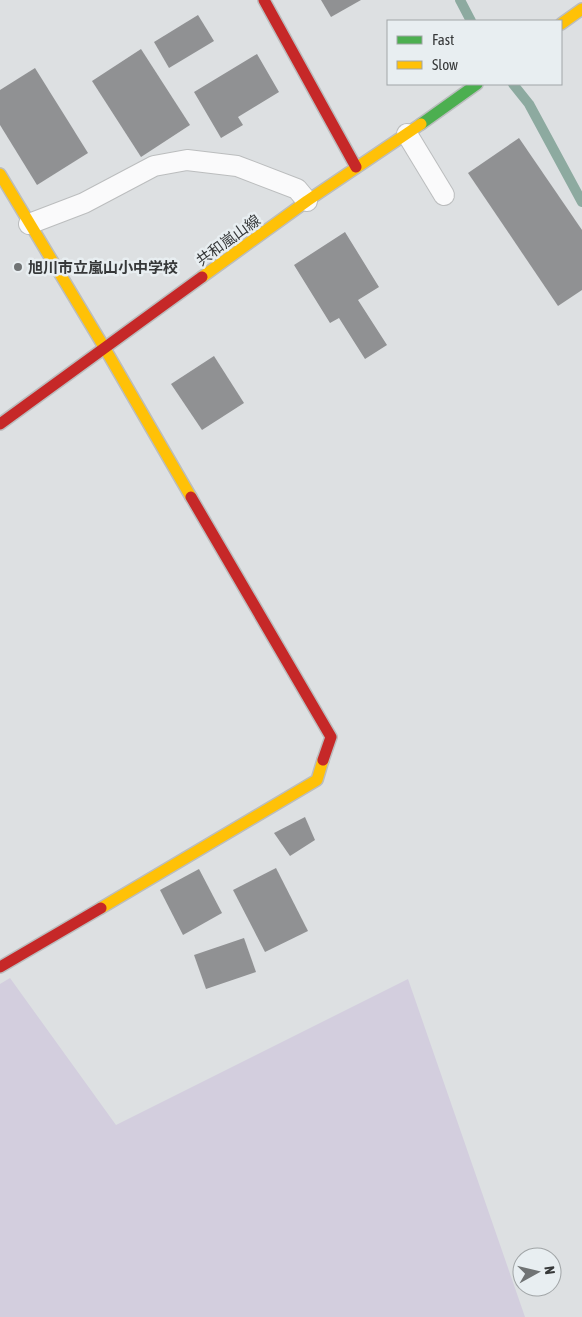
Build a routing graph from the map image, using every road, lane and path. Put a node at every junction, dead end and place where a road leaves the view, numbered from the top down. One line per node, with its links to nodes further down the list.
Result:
1 (264, 0): 6 (street)
2 (582, 9): 3 (street)
3 (562, 23)
4 (476, 85): 5 (street, 共和嵐山線)
5 (407, 134): 6 (street, 共和嵐山線); 8 (lane)
6 (356, 167): 9 (street, 共和嵐山線)
7 (0, 174): 10 (street)
8 (444, 195)
9 (307, 202): 10 (lane); 11 (street, 共和嵐山線)
10 (29, 224): 11 (street)
11 (104, 347): 12 (street, 共和嵐山線); 13 (street)
12 (0, 424)
13 (0, 967)

